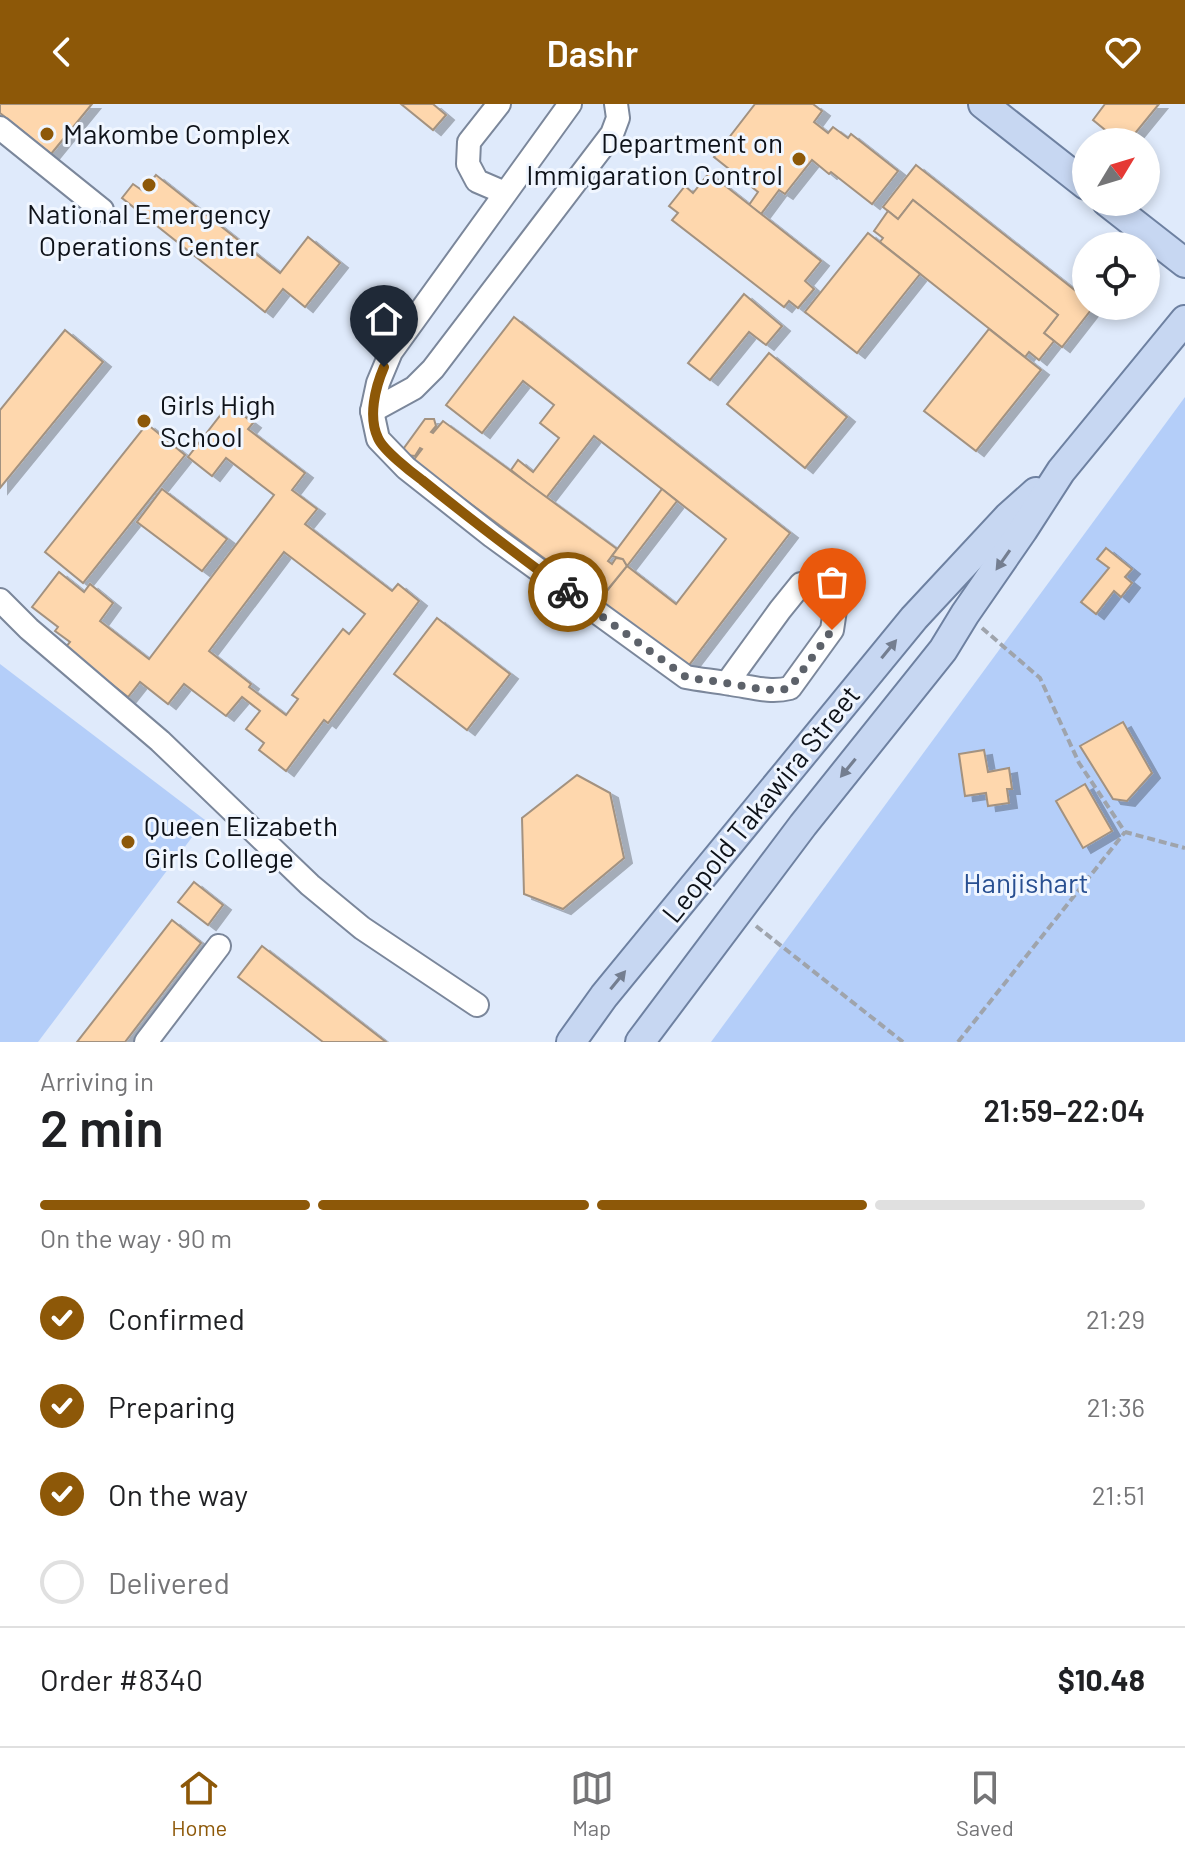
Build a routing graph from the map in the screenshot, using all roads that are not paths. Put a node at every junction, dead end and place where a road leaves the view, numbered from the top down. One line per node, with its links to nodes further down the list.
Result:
1 (499, 104): 7 (lane)
2 (570, 104): 7 (lane)
3 (616, 104): 13 (lane)
4 (983, 104): 6 (main road)
5 (0, 128): 8 (lane)
6 (1072, 174)
7 (505, 193): 13 (lane)
8 (102, 210)
9 (1125, 216): 10 (main road)
10 (1185, 263)
11 (1185, 320): 12 (main road, Leopold Takawira Street)
12 (1174, 348): 14 (main road, Leopold Takawira Street)
13 (372, 411): 16 (lane)
14 (1061, 471): 20 (main road, Leopold Takawira Street, one-way to 14); 21 (main road, Leopold Takawira Street, one-way to 21)
15 (0, 600): 18 (lane)
16 (727, 683): 16 (lane)
17 (219, 946): 19 (lane)
18 (477, 1005)
19 (146, 1042)
20 (571, 1042)
21 (640, 1042)

